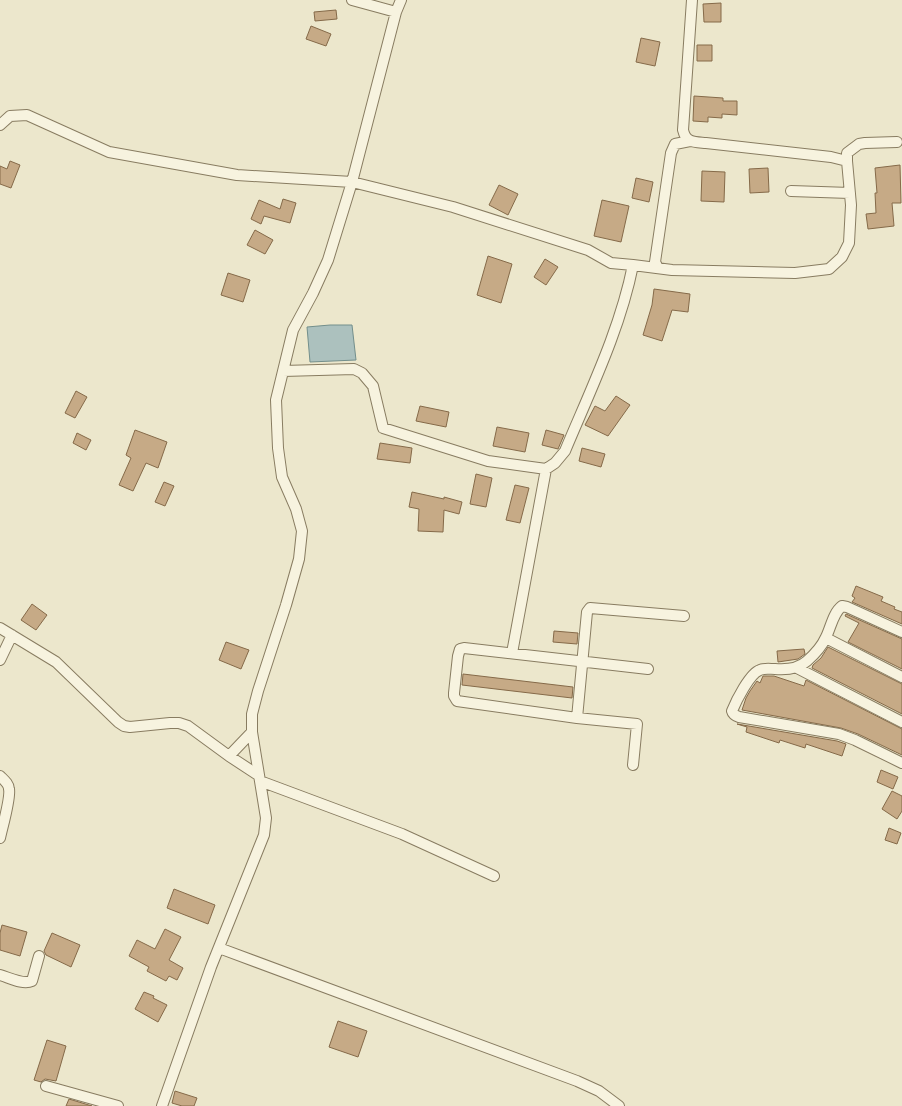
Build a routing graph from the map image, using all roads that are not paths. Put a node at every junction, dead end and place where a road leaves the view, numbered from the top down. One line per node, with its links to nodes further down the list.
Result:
1 (352, 0): 4 (street)
2 (401, 0): 4 (street)
3 (692, 0): 6 (street)
4 (396, 12): 9 (street)
5 (0, 125): 9 (street)
6 (690, 141): 8 (street); 13 (street)
7 (898, 142): 8 (street)
8 (847, 161): 11 (street)
9 (352, 182): 12 (street); 14 (street)
10 (791, 191): 11 (street)
11 (850, 193): 13 (street)
12 (633, 266): 13 (street); 15 (street)
13 (658, 268)
14 (283, 370): 15 (street); 29 (street)
15 (546, 470): 21 (street)
16 (684, 616): 23 (street)
17 (0, 628): 19 (street)
18 (902, 632): 20 (street)
19 (12, 635): 22 (street); 30 (street)
20 (826, 638): 24 (street); 26 (street)
21 (512, 653): 23 (street); 27 (street)
22 (0, 660)
23 (583, 661): 25 (street); 27 (street)
24 (797, 668): 28 (street); 31 (street)
25 (648, 669)
26 (902, 677)
27 (576, 718): 32 (street)
28 (902, 722)
29 (252, 732): 30 (street); 34 (street)
30 (229, 756): 34 (street)
31 (902, 763)
32 (633, 765)
33 (0, 776): 35 (street)
34 (259, 778): 36 (street); 37 (street)
35 (0, 838)
36 (494, 876)
37 (220, 948): 42 (street); 43 (street)
38 (39, 956): 39 (street)
39 (0, 975)
40 (46, 1086): 41 (street)
41 (118, 1106)
42 (162, 1106)
43 (619, 1106)

